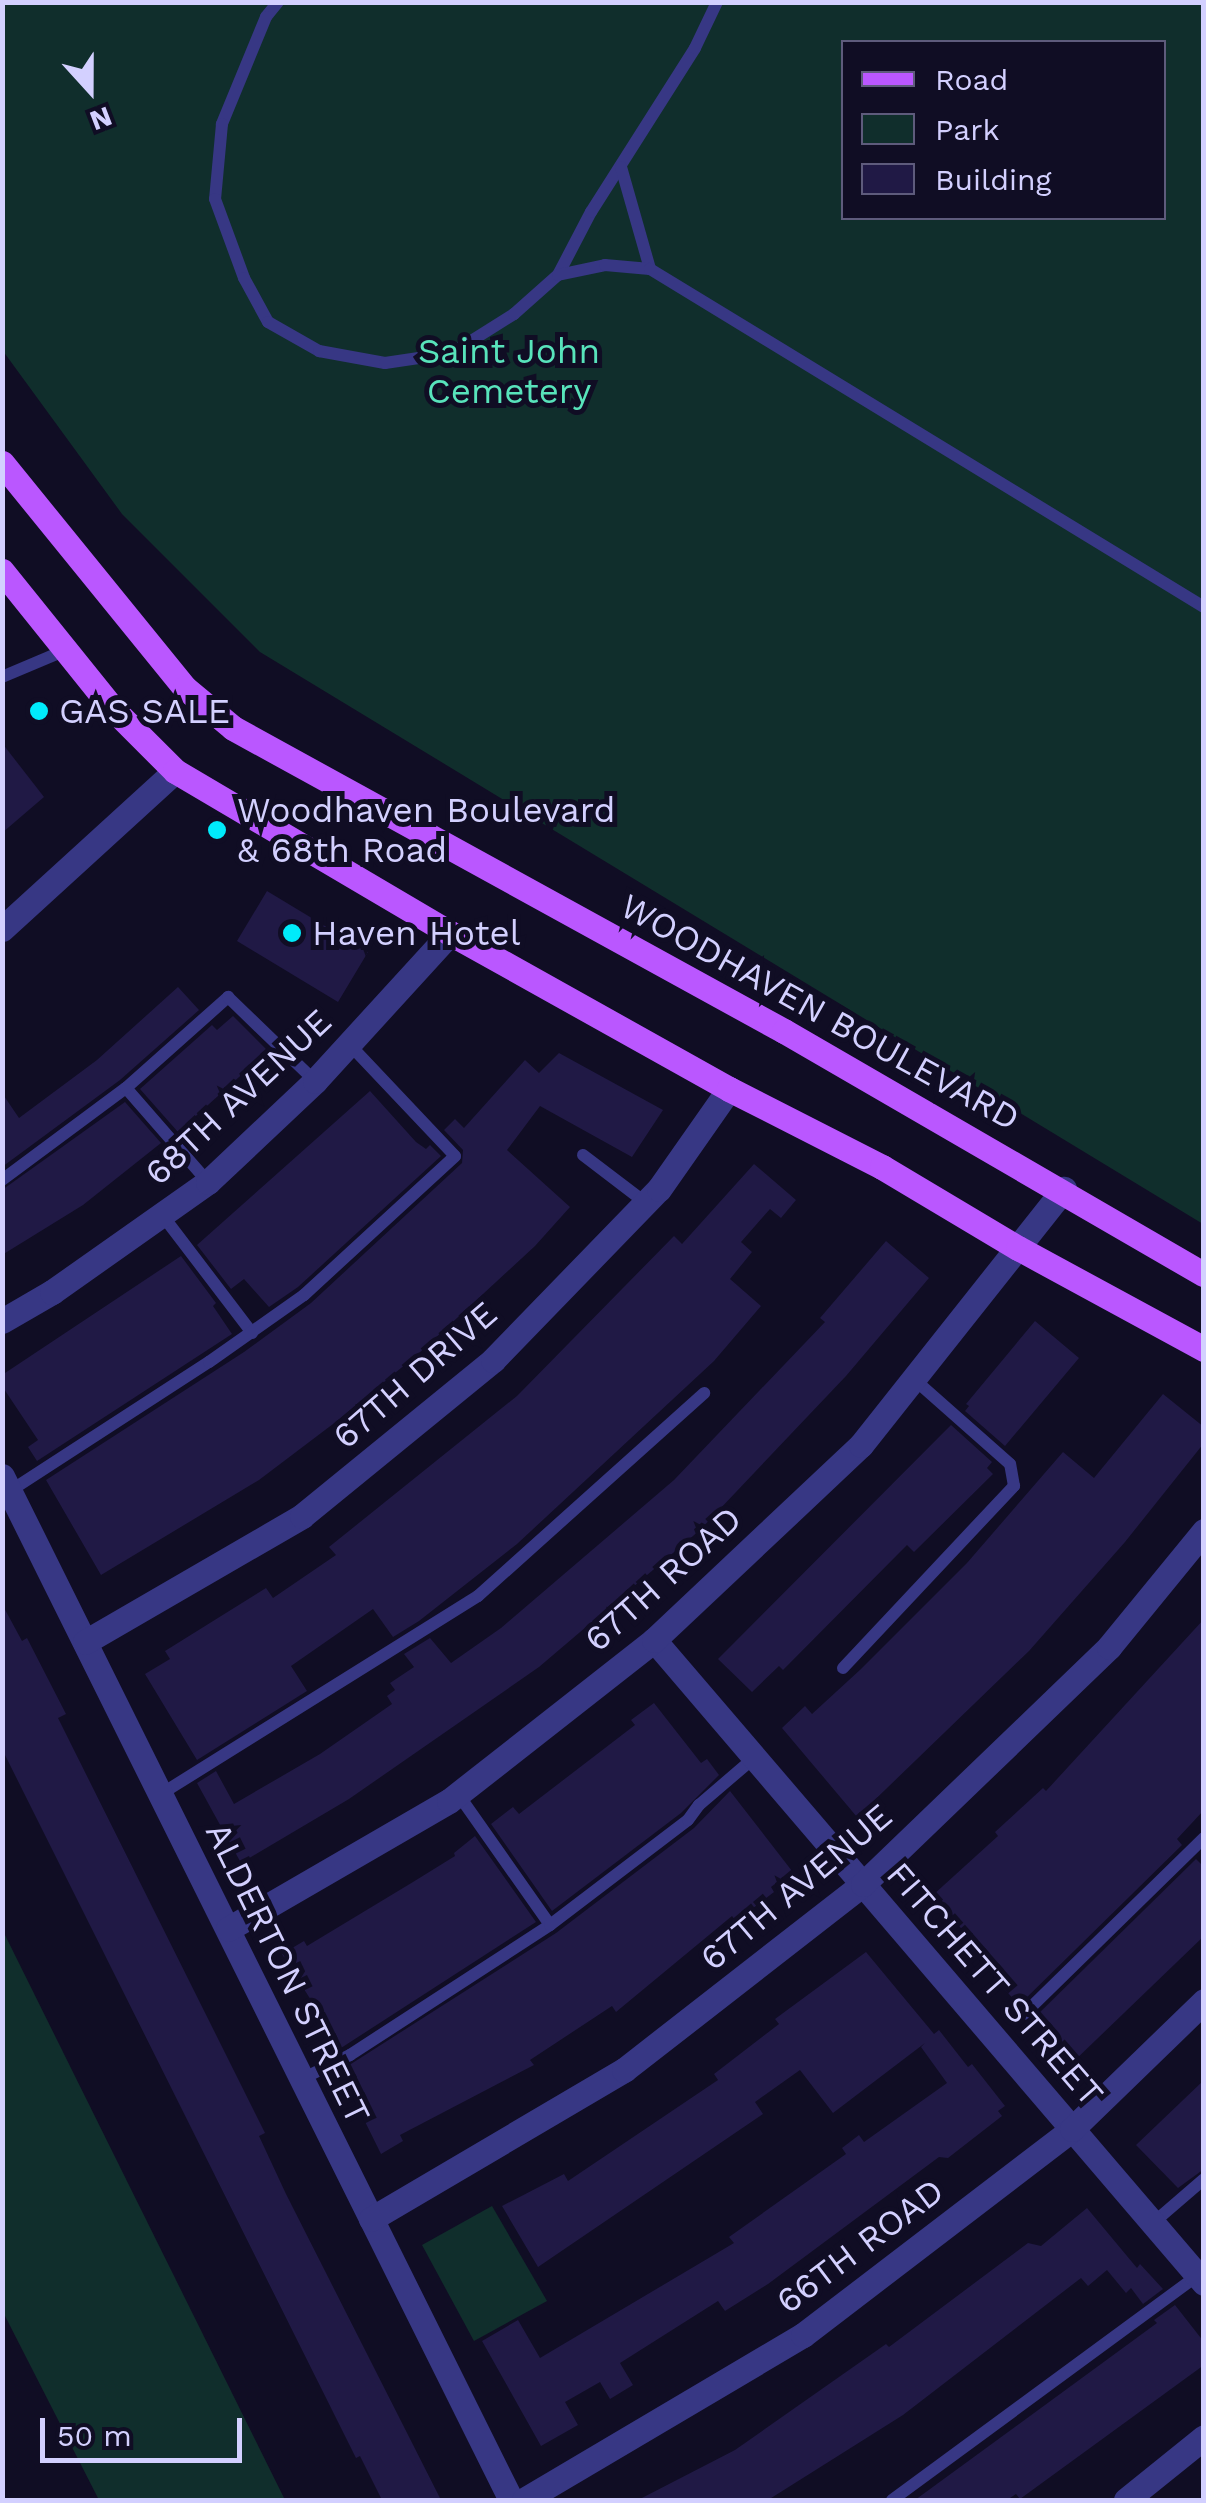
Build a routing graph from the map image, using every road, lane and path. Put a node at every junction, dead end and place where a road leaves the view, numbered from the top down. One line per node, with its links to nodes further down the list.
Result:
1 (278, 2): 5 (lane)
2 (717, 2): 3 (lane)
3 (621, 167): 4 (lane); 5 (lane)
4 (650, 269): 5 (lane); 8 (lane)
5 (558, 275)
6 (2, 463): 21 (main road, WOODHAVEN BOULEVARD)
7 (2, 571): 9 (main road)
8 (1204, 607)
9 (66, 650): 10 (lane); 11 (main road)
10 (2, 677)
11 (175, 771): 12 (street); 13 (main road)
12 (2, 930)
13 (450, 933): 14 (street, 68TH AVENUE); 17 (main road)
14 (348, 1044): 15 (street, 68TH AVENUE); 27 (lane)
15 (314, 1081): 16 (lane); 20 (street, 68TH AVENUE)
16 (126, 1088): 19 (lane); 20 (lane)
17 (728, 1089): 22 (street, 67TH DRIVE); 24 (main road)
18 (583, 1155): 22 (lane)
19 (2, 1180)
20 (208, 1182): 23 (street, 68TH AVENUE)
21 (1064, 1189): 24 (street, 67TH ROAD); 25 (main road, WOODHAVEN BOULEVARD)
22 (646, 1203): 34 (street, 67TH DRIVE)
23 (162, 1216): 26 (street, 68TH AVENUE); 27 (lane)
24 (1018, 1248): 28 (main road); 29 (street, 67TH ROAD)
25 (1204, 1274)
26 (2, 1322)
27 (252, 1334): 31 (lane)
28 (1204, 1349)
29 (914, 1378): 33 (street, 67TH ROAD); 35 (lane)
30 (704, 1393): 37 (lane)
31 (6, 1484): 34 (street, ALDERTON STREET)
32 (1204, 1531): 40 (street, 67TH AVENUE)
33 (654, 1640): 36 (street, FITCHETT STREET); 38 (street, 67TH ROAD)
34 (85, 1642): 37 (street, ALDERTON STREET)
35 (842, 1668)
36 (755, 1758): 40 (street, FITCHETT STREET); 41 (lane)
37 (161, 1794): 42 (street, ALDERTON STREET)
38 (458, 1794): 41 (lane); 42 (street, 67TH ROAD)
39 (1201, 1847): 44 (lane)
40 (863, 1884): 46 (street, FITCHETT STREET); 48 (street, 67TH AVENUE)
41 (550, 1925): 45 (lane)
42 (228, 1929): 45 (street, ALDERTON STREET)
43 (1204, 2002): 46 (street, 66TH ROAD)
44 (1024, 2014)
45 (302, 2079): 48 (street, ALDERTON STREET)
46 (1072, 2129): 49 (street, FITCHETT STREET); 53 (street, 66TH ROAD)
47 (1204, 2179): 49 (lane)
48 (371, 2219): 52 (street, ALDERTON STREET)
49 (1152, 2223): 50 (street, FITCHETT STREET)
50 (1201, 2277): 54 (lane)
51 (1204, 2438): 55 (street)
52 (511, 2500)
53 (524, 2500)
54 (892, 2500)
55 (1126, 2500)

